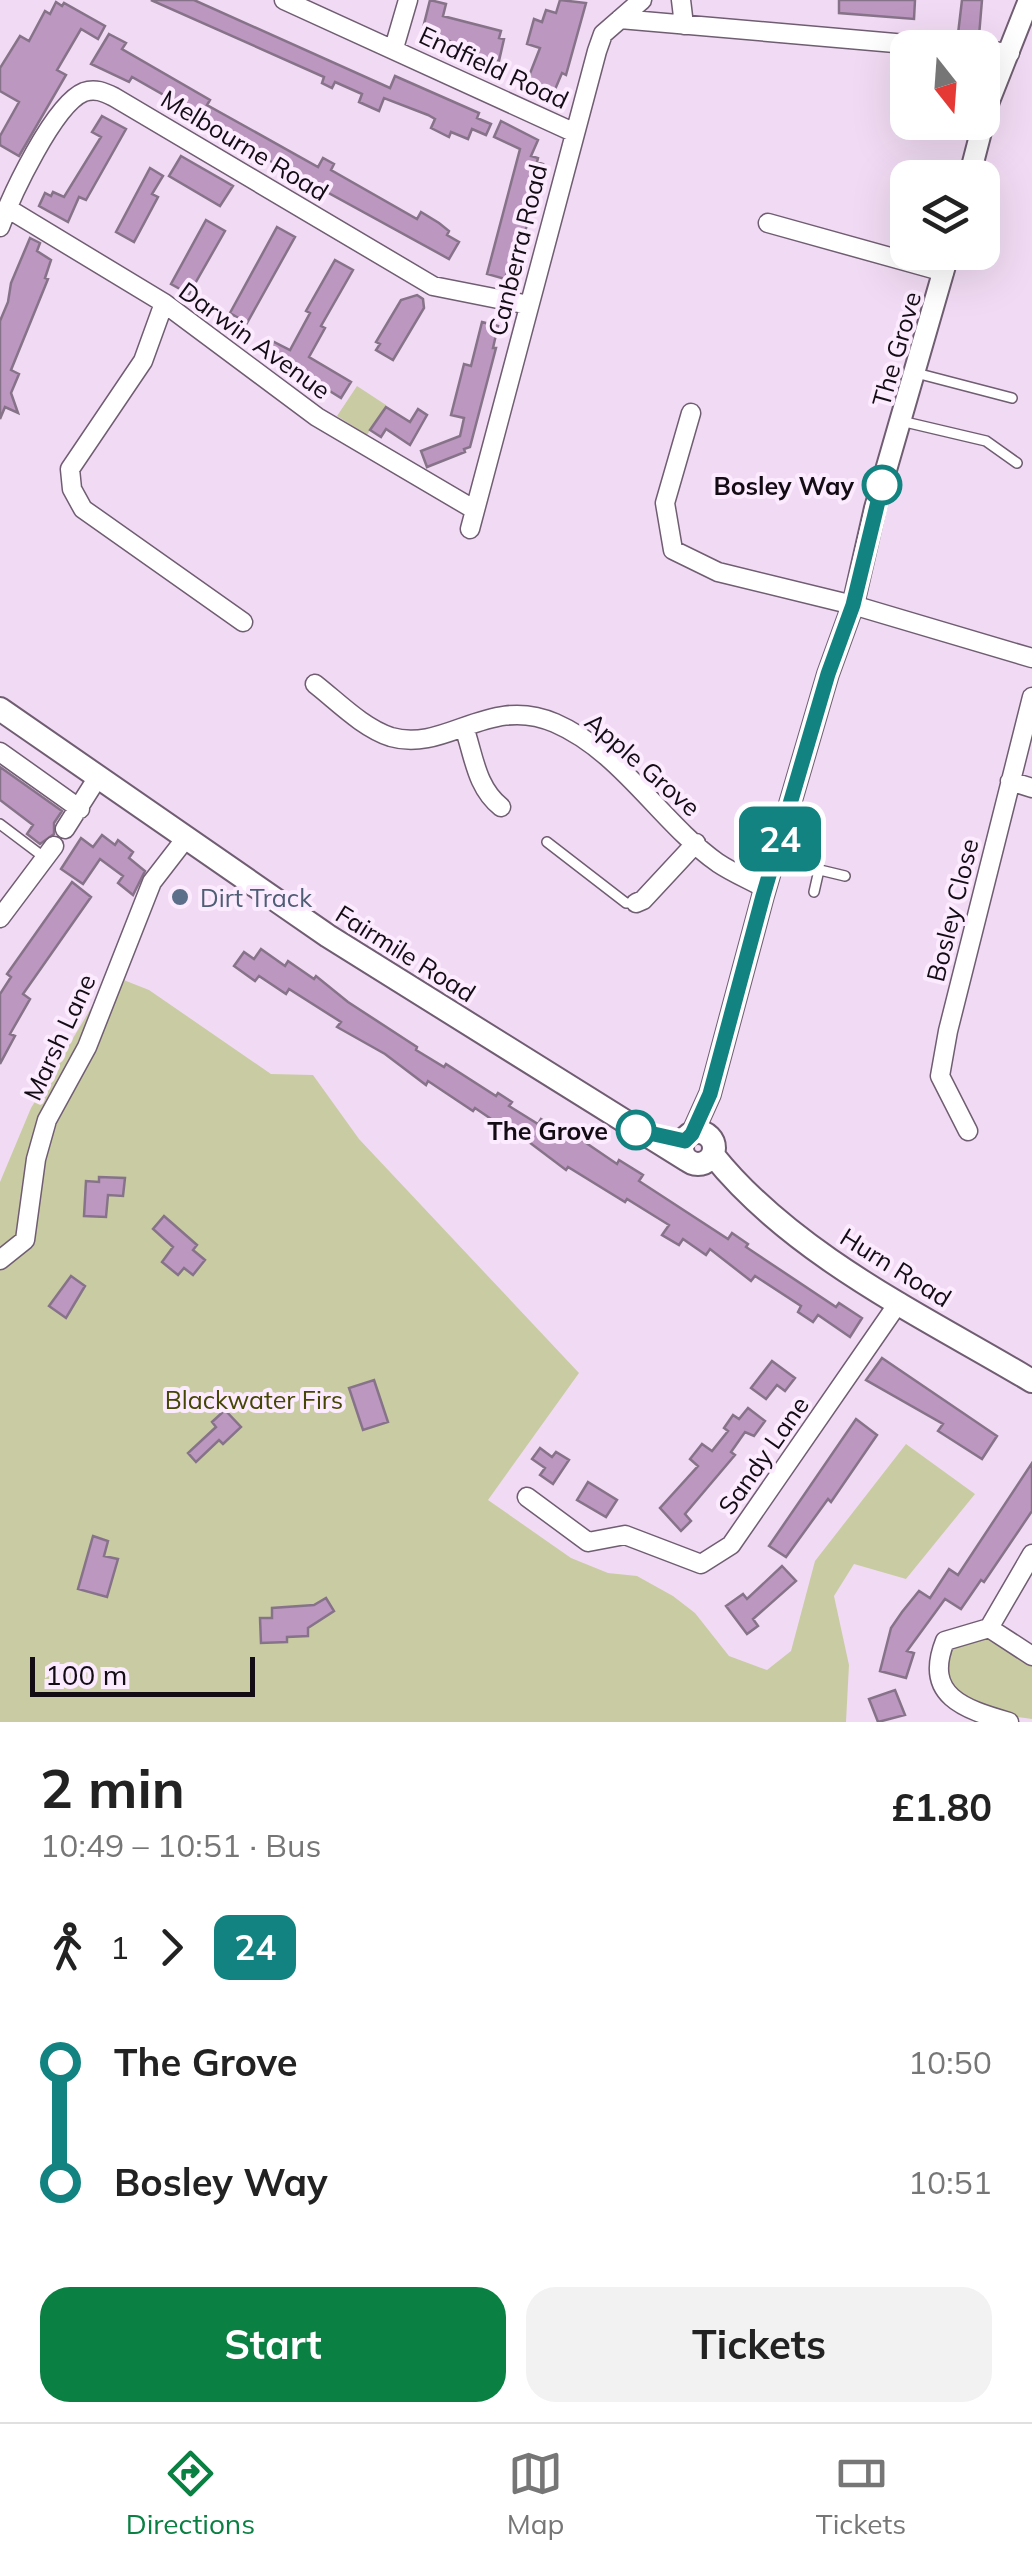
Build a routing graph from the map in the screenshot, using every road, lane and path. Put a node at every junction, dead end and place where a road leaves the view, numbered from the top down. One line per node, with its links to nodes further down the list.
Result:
1 (284, 0): 9 (street, Endfield Road)
2 (408, 0): 9 (street)
3 (642, 0): 6 (street, Canberra Road)
4 (681, 0): 7 (street)
5 (1029, 0): 11 (street)
6 (620, 20): 7 (street); 12 (street, Canberra Road)
7 (684, 25): 8 (street)
8 (890, 43)
9 (394, 48): 12 (street, Endfield Road)
10 (1000, 52): 11 (street)
11 (1010, 53): 13 (street)
12 (573, 132): 20 (street, Canberra Road)
13 (974, 160)
14 (6, 208): 16 (street, Melbourne Road); 19 (street, Darwin Avenue); 20 (street, Melbourne Road)
15 (768, 223): 17 (street)
16 (0, 227)
17 (890, 250)
18 (944, 270): 21 (street, The Grove)
19 (164, 303): 26 (street, Darwin Avenue); 29 (street)
20 (529, 305): 26 (street, Canberra Road)
21 (916, 373): 22 (lane); 24 (street, The Grove)
22 (1012, 398)
23 (691, 413): 28 (street)
24 (901, 422): 25 (lane); 28 (street, The Grove)
25 (1017, 463)
26 (475, 510): 27 (street, Canberra Road)
27 (470, 530)
28 (853, 605): 30 (street); 47 (street, The Grove)
29 (237, 613)
30 (1032, 658)
31 (315, 684): 34 (street, Apple Grove)
32 (1032, 696): 37 (street, Bosley Close)
33 (0, 709): 36 (main road, Fairmile Road)
34 (464, 726): 39 (street); 45 (street, Apple Grove)
35 (0, 752): 40 (street)
36 (98, 776): 40 (street); 43 (main road, Fairmile Road)
37 (1010, 780): 38 (street); 54 (street, Bosley Close)
38 (1032, 788)
39 (501, 807)
40 (80, 809): 42 (street)
41 (0, 824): 46 (lane)
42 (66, 829)
43 (186, 838): 55 (main road, Fairmile Road); 56 (street, Marsh Lane)
44 (547, 842): 52 (lane)
45 (696, 843): 50 (street, Apple Grove); 52 (street)
46 (49, 852): 53 (street)
47 (774, 859): 48 (lane); 50 (street, The Grove)
48 (820, 870): 49 (lane); 51 (lane)
49 (844, 876)
50 (766, 889): 55 (street, The Grove)
51 (814, 892)
52 (636, 903)
53 (0, 917)
54 (968, 1131)
55 (698, 1148): 57 (main road, Hurn Road)
56 (0, 1260)
57 (898, 1302): 58 (main road, Hurn Road); 59 (street, Sandy Lane)
58 (1032, 1381)
59 (528, 1497)
60 (1032, 1554): 61 (street)
61 (989, 1628): 62 (street); 63 (street)
62 (1032, 1656)
63 (1009, 1722)

